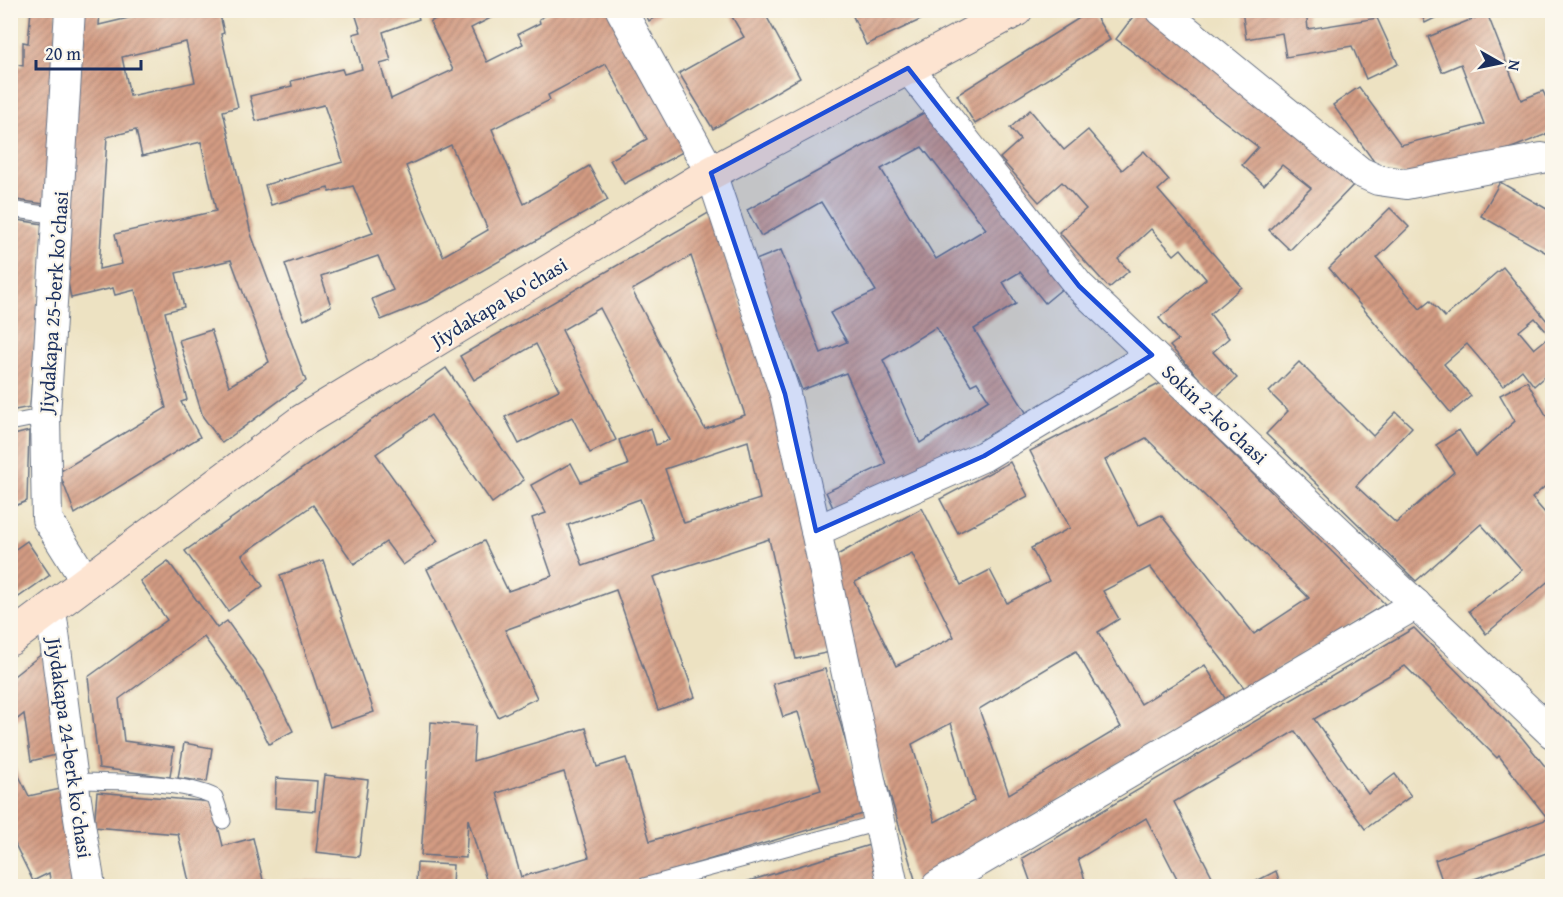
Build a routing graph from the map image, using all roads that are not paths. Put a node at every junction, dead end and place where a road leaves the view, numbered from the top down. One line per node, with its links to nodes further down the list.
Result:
1 (70, 10): 9 (street, Jiydakapa 25-berk koʼchasi)
2 (621, 10): 7 (street)
3 (1016, 10): 5 (street, Jiydakapa ko'chasi)
4 (1161, 10): 6 (street)
5 (908, 68): 7 (street, Jiydakapa ko'chasi); 10 (street, Sokin 2-koʼchasi)
6 (1542, 158)
7 (711, 173): 13 (street); 14 (street, Jiydakapa ko'chasi)
8 (10, 209): 9 (lane)
9 (58, 216): 11 (street, Jiydakapa 25-berk koʼchasi)
10 (1152, 355): 13 (street); 15 (street, Sokin 2-koʼchasi)
11 (45, 416): 12 (lane); 14 (street, Jiydakapa 25-berk koʼchasi)
12 (10, 423)
13 (816, 531): 21 (street)
14 (87, 583): 16 (street, Jiydakapa ko'chasi)
15 (1416, 604): 18 (street, Sokin 2-koʼchasi); 25 (street)
16 (51, 610): 17 (street, Jiydakapa ko'chasi); 19 (street, Jiydakapa 24-berk koʻchasi)
17 (10, 639)
18 (1552, 733)
19 (73, 781): 20 (lane); 22 (street, Jiydakapa 24-berk koʻchasi)
20 (223, 821)
21 (878, 823): 23 (lane); 24 (street)
22 (90, 886)
23 (644, 886)
24 (893, 886)
25 (937, 886)

